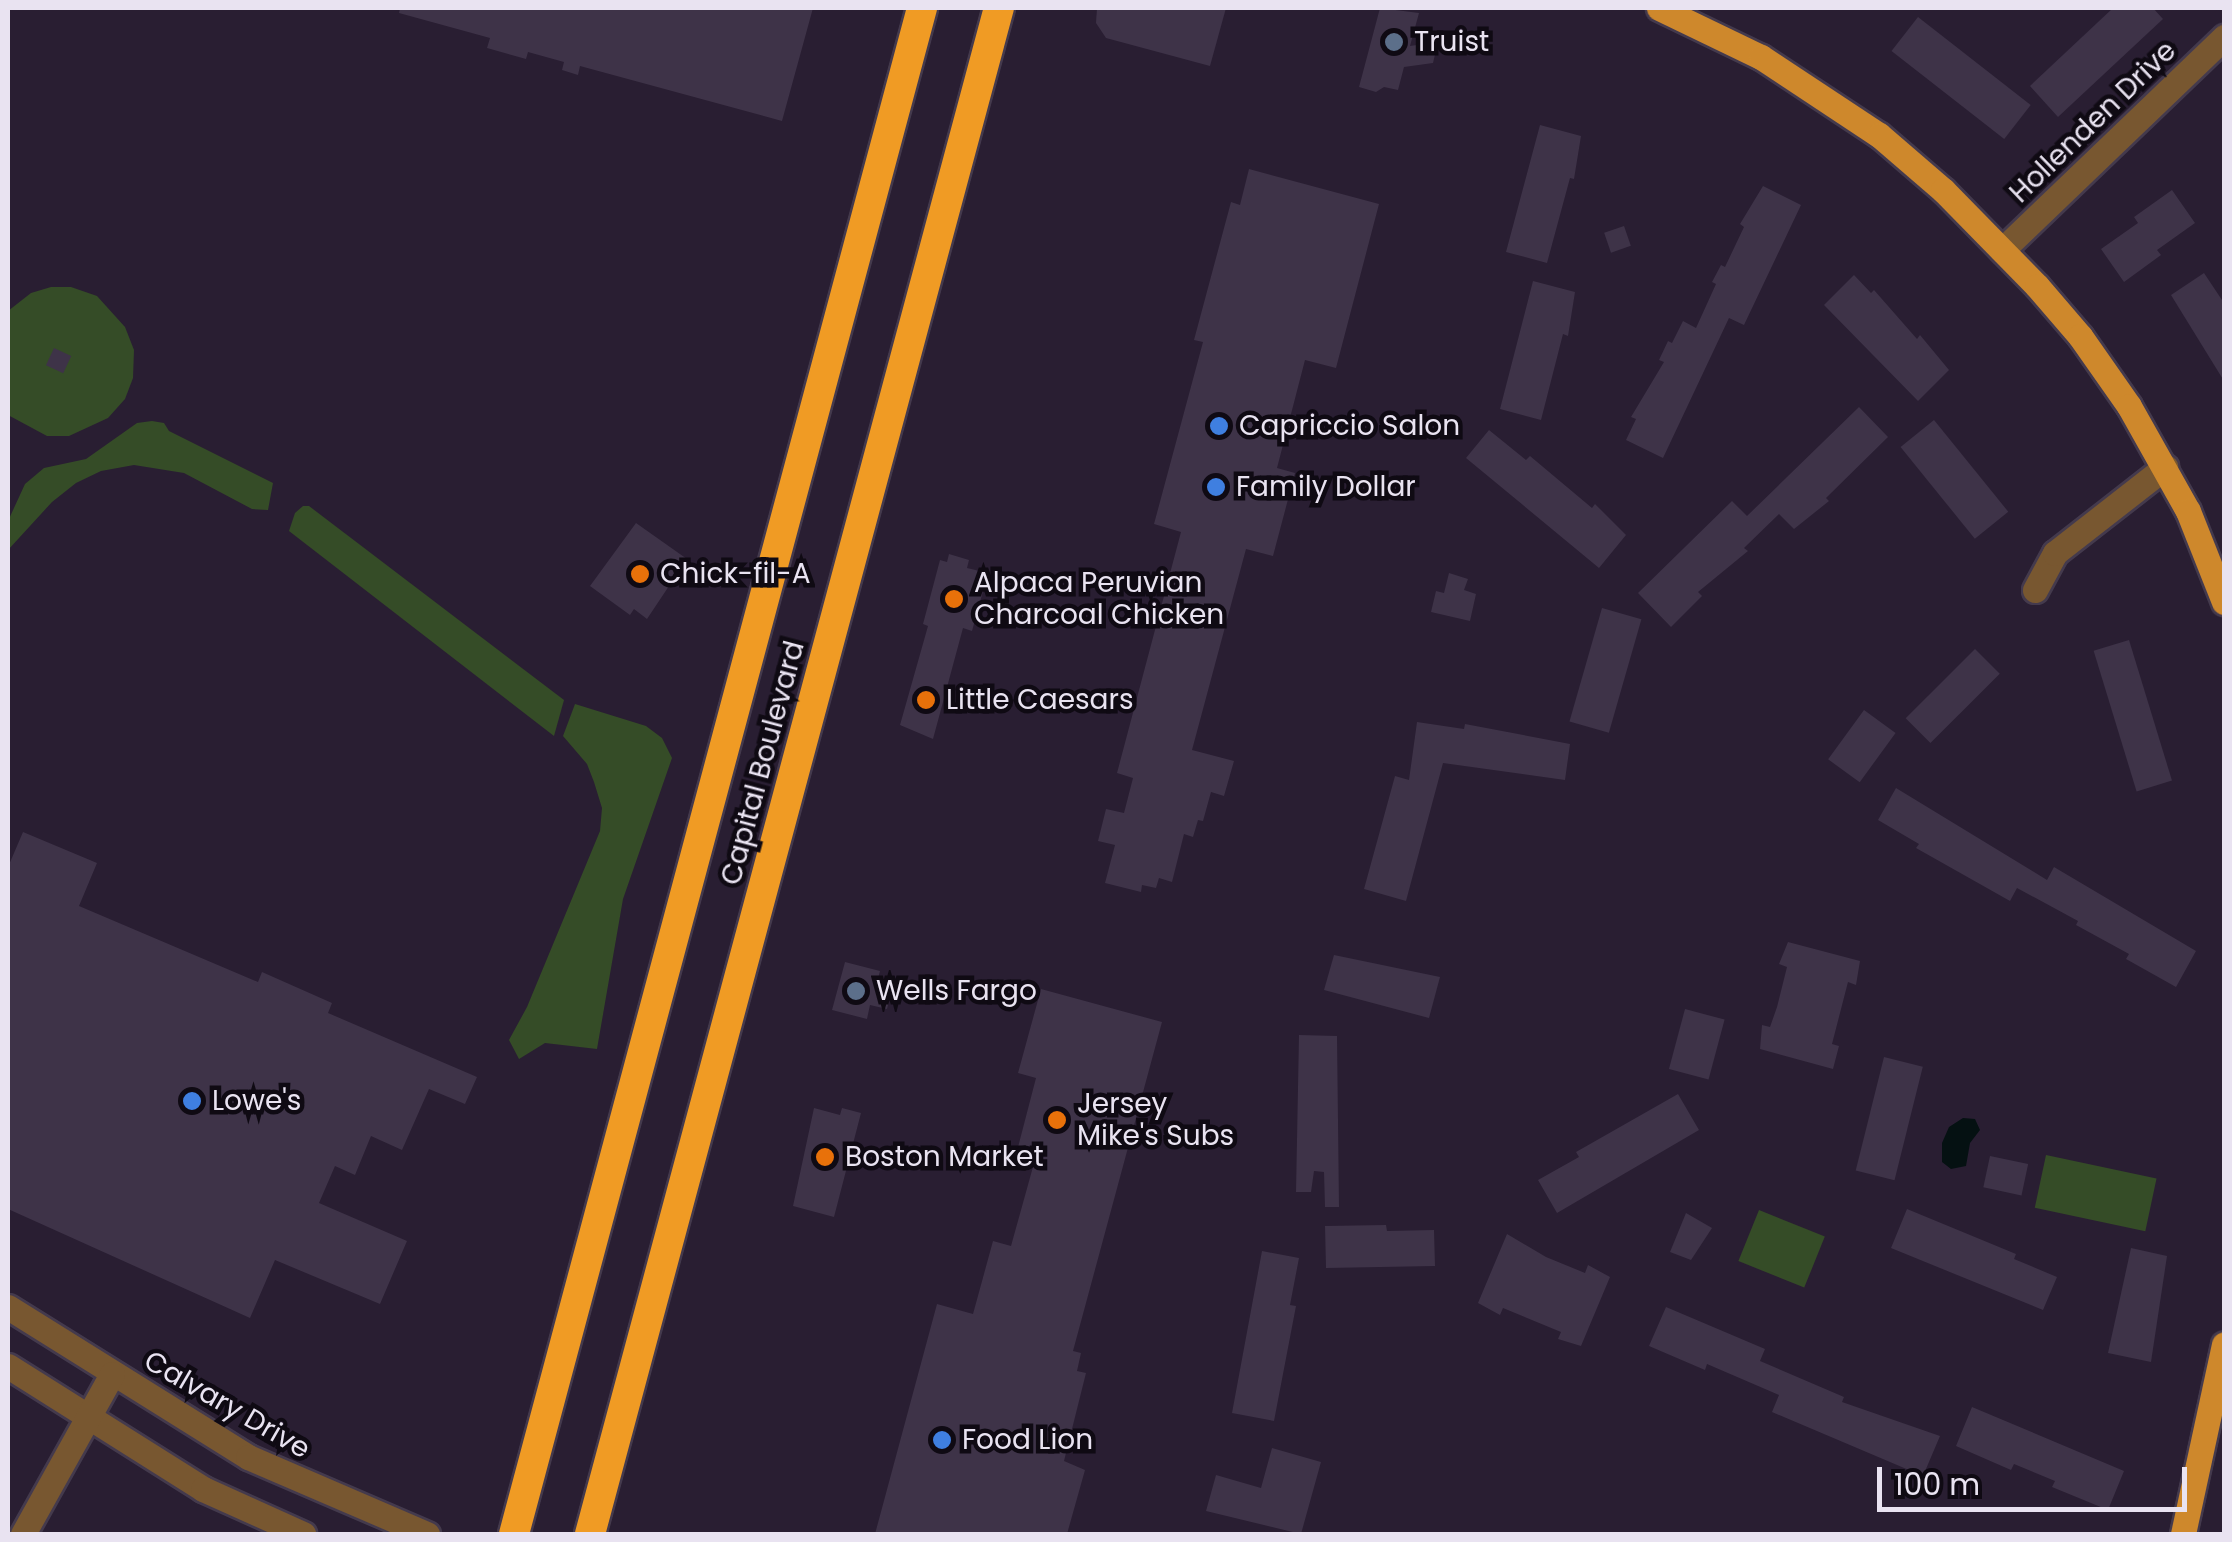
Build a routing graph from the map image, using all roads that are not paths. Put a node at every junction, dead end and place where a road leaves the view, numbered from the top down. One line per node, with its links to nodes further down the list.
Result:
1 (922, 8): 17 (highway, Capital Boulevard)
2 (998, 8): 18 (highway, Capital Boulevard)
3 (1658, 8): 5 (main road)
4 (2224, 37): 5 (street, Hollenden Drive)
5 (2002, 250): 6 (main road)
6 (2165, 467): 7 (street); 8 (main road)
7 (2035, 590)
8 (2224, 602)
9 (8, 1307): 12 (street, Calvary Drive)
10 (2224, 1344): 19 (main road)
11 (8, 1366): 13 (street)
12 (112, 1374): 13 (street); 16 (street, Calvary Drive)
13 (88, 1417): 14 (street); 15 (street)
14 (23, 1534)
15 (303, 1534)
16 (427, 1534)
17 (514, 1534)
18 (590, 1534)
19 (2183, 1534)

